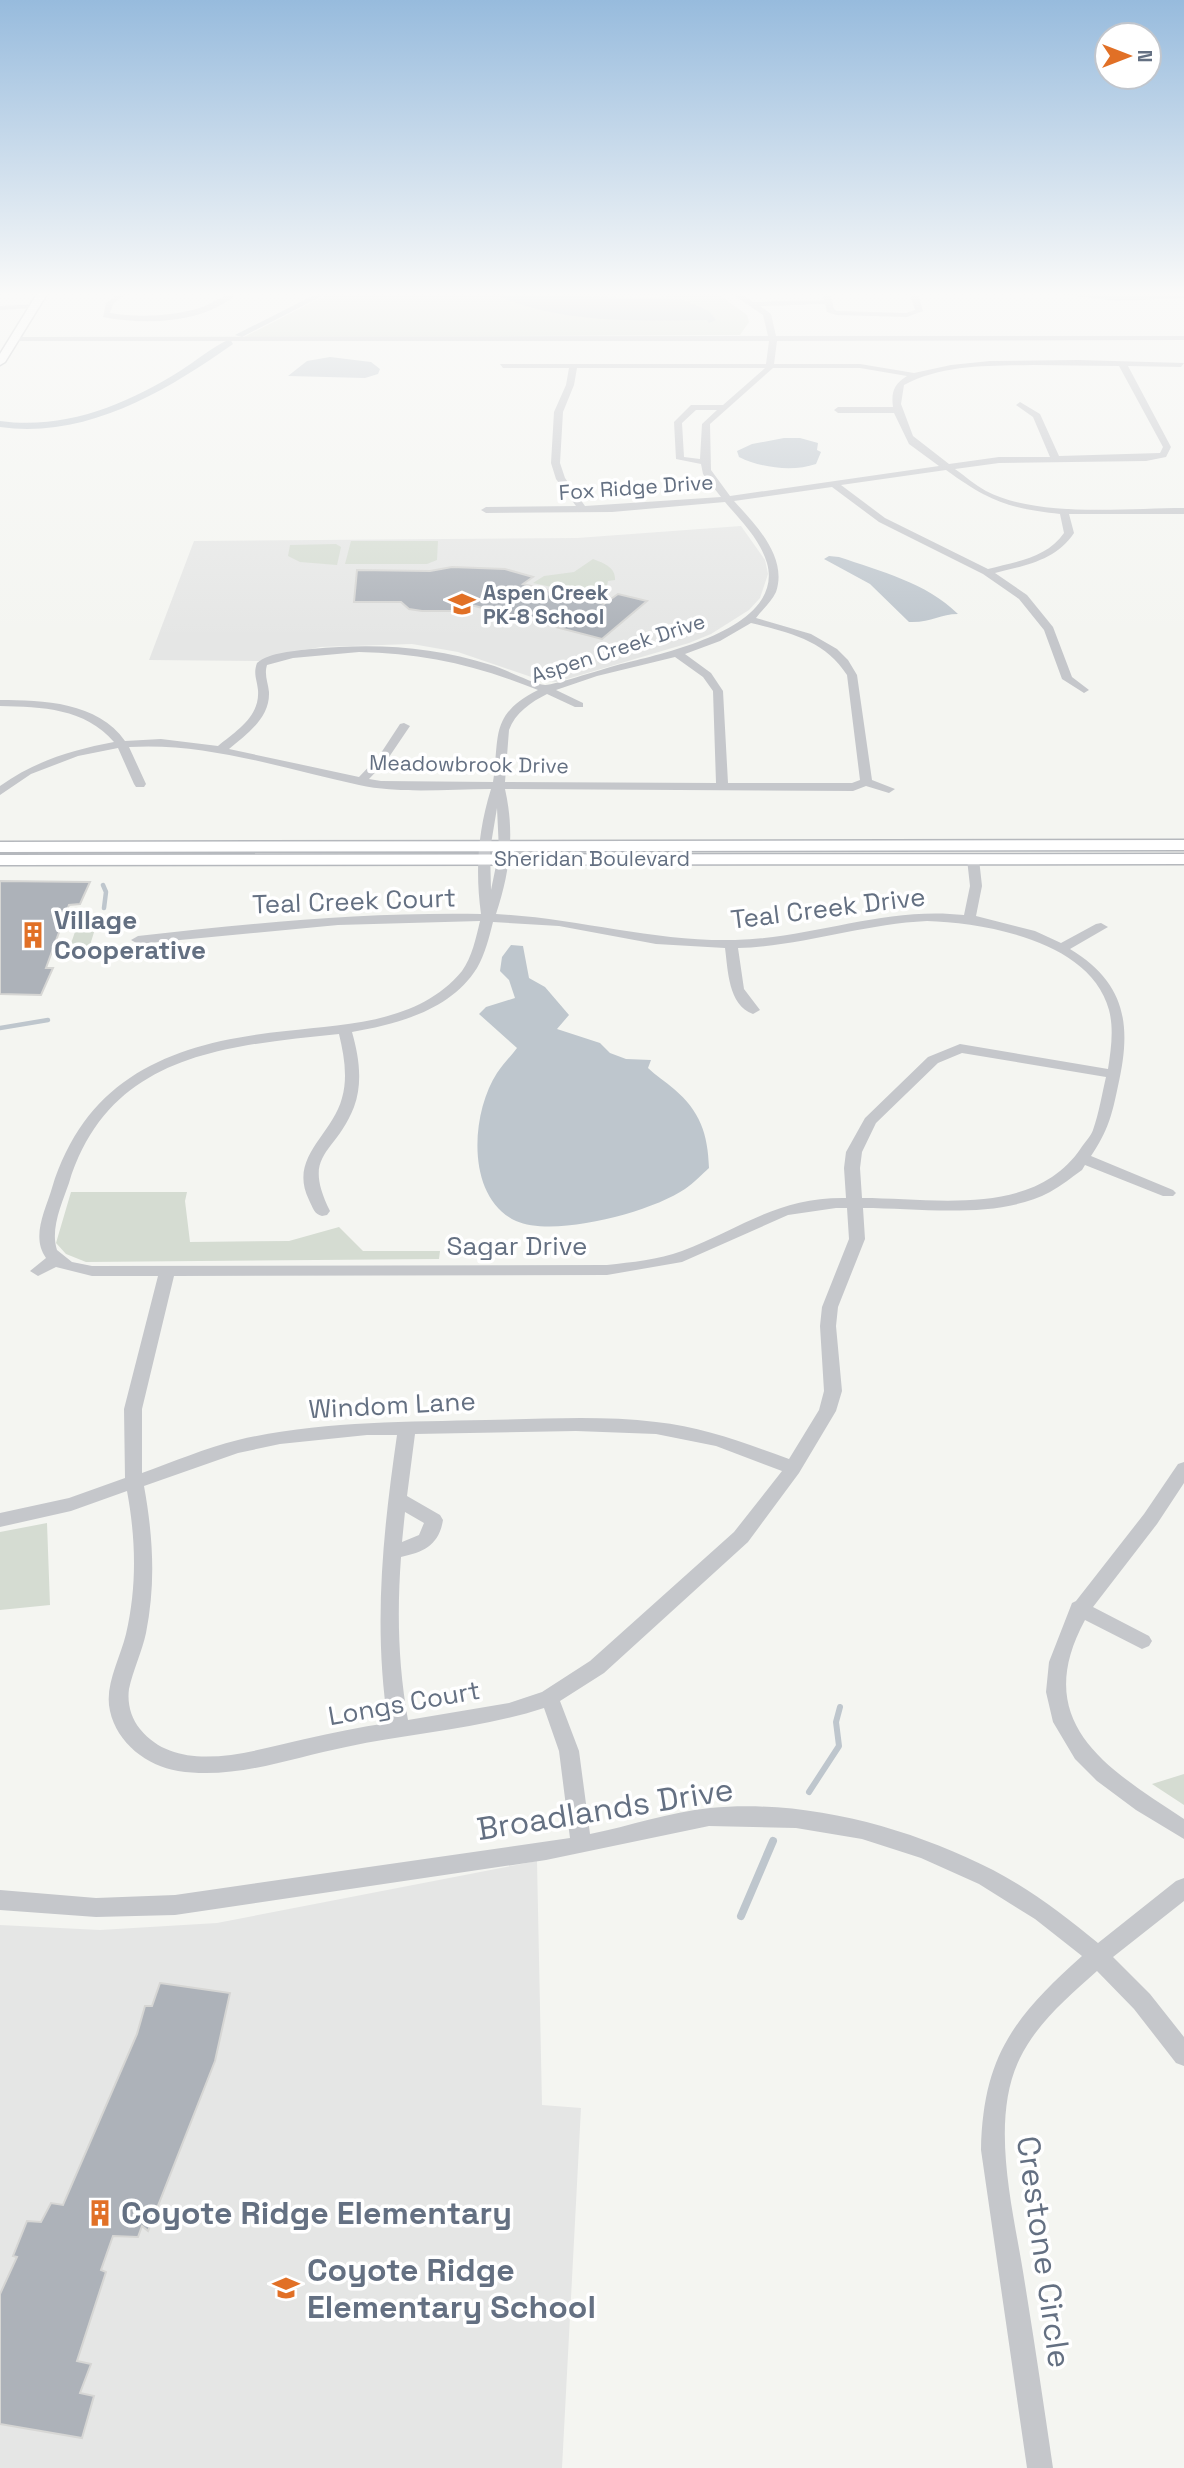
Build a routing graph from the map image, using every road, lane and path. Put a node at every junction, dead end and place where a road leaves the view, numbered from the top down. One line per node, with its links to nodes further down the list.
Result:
1 (559, 409): 16 (street)
2 (692, 409): 11 (street, Aspen Creek Drive)
3 (720, 409): 11 (street, Aspen Creek Drive)
4 (1026, 409): 9 (street)
5 (1147, 409): 8 (street)
6 (838, 410): 7 (street)
7 (899, 410): 12 (street)
8 (1163, 455): 9 (street, Fox Ridge Drive); 10 (street)
9 (1055, 458): 12 (street, Fox Ridge Drive)
10 (1174, 458)
11 (705, 462): 14 (street, Aspen Creek Drive)
12 (946, 467): 13 (street, Fox Ridge Drive); 17 (street)
13 (835, 485): 14 (street, Fox Ridge Drive); 19 (street)
14 (727, 499): 16 (street, Fox Ridge Drive); 20 (street, Aspen Creek Drive)
15 (486, 510): 16 (street, Fox Ridge Drive)
16 (582, 510)
17 (1064, 511): 18 (street); 19 (street)
18 (1184, 511)
19 (987, 572): 23 (street)
20 (748, 620): 21 (street, Aspen Creek Drive); 30 (street)
21 (677, 653): 22 (street, Aspen Creek Drive); 33 (street)
22 (548, 690): 25 (street); 28 (street); 32 (street, Aspen Creek Drive)
23 (1084, 690)
24 (0, 703): 27 (street)
25 (579, 705)
26 (404, 726): 29 (street)
27 (121, 744): 28 (street, Meadowbrook Drive); 31 (street); 35 (street, Meadowbrook Drive)
28 (220, 750): 29 (street, Meadowbrook Drive)
29 (360, 782): 32 (street, Meadowbrook Drive)
30 (866, 782): 33 (street, Meadowbrook Drive); 34 (street)
31 (140, 784)
32 (499, 786): 33 (street, Meadowbrook Drive); 38 (street, Aspen Creek Drive); 39 (street, Aspen Creek Drive)
33 (722, 787)
34 (889, 789)
35 (0, 791)
36 (1184, 845): 41 (main road, Sheridan Boulevard)
37 (0, 846): 38 (main road, Sheridan Boulevard)
38 (485, 851): 39 (main road, Sheridan Boulevard); 44 (main road, Sheridan Boulevard); 45 (street, Aspen Creek Drive)
39 (504, 852): 40 (main road, Sheridan Boulevard); 42 (main road, Sheridan Boulevard); 45 (street, Aspen Creek Drive)
40 (1121, 852): 41 (main road, Sheridan Boulevard); 42 (main road, Sheridan Boulevard)
41 (1152, 852): 43 (main road, Sheridan Boulevard)
42 (973, 859): 46 (street)
43 (1184, 859)
44 (0, 860)
45 (488, 919): 48 (street, Teal Creek Court); 49 (street, Teal Creek Drive); 52 (street, Aspen Creek Drive)
46 (968, 919): 49 (street, Teal Creek Drive); 50 (street, Teal Creek Drive)
47 (1101, 927): 50 (street)
48 (138, 940)
49 (731, 944): 51 (street)
50 (1060, 948): 53 (street, Teal Creek Drive)
51 (753, 1010)
52 (345, 1030): 57 (street); 58 (street, Aspen Creek Drive)
53 (1112, 1074): 54 (street, Teal Creek Drive); 56 (street, Longs Court)
54 (1083, 1159): 55 (street); 56 (street, Sagar Drive)
55 (1168, 1193)
56 (855, 1202): 59 (street, Sagar Drive); 62 (street, Longs Court)
57 (322, 1211)
58 (55, 1260): 59 (street); 60 (street)
59 (167, 1270): 64 (street, Longs Court)
60 (38, 1271)
61 (407, 1428): 62 (street, Windom Lane); 64 (street, Windom Lane); 65 (street)
62 (793, 1468): 70 (street, Longs Court)
63 (1184, 1469): 68 (street)
64 (134, 1482): 66 (street, Windom Lane); 71 (street, Longs Court)
65 (397, 1499): 67 (street); 67 (street)
66 (0, 1520)
67 (391, 1552): 71 (street)
68 (1079, 1608): 69 (street); 72 (street)
69 (1142, 1641)
70 (549, 1698): 71 (street, Longs Court); 73 (street)
71 (399, 1729)
72 (1184, 1830)
73 (582, 1845): 75 (street, Broadlands Drive); 76 (street, Broadlands Drive)
74 (1184, 1888): 76 (street, Crestone Circle)
75 (0, 1900)
76 (1101, 1956): 77 (street, Broadlands Drive); 78 (street, Crestone Circle)
77 (1184, 2055)
78 (1040, 2468)

